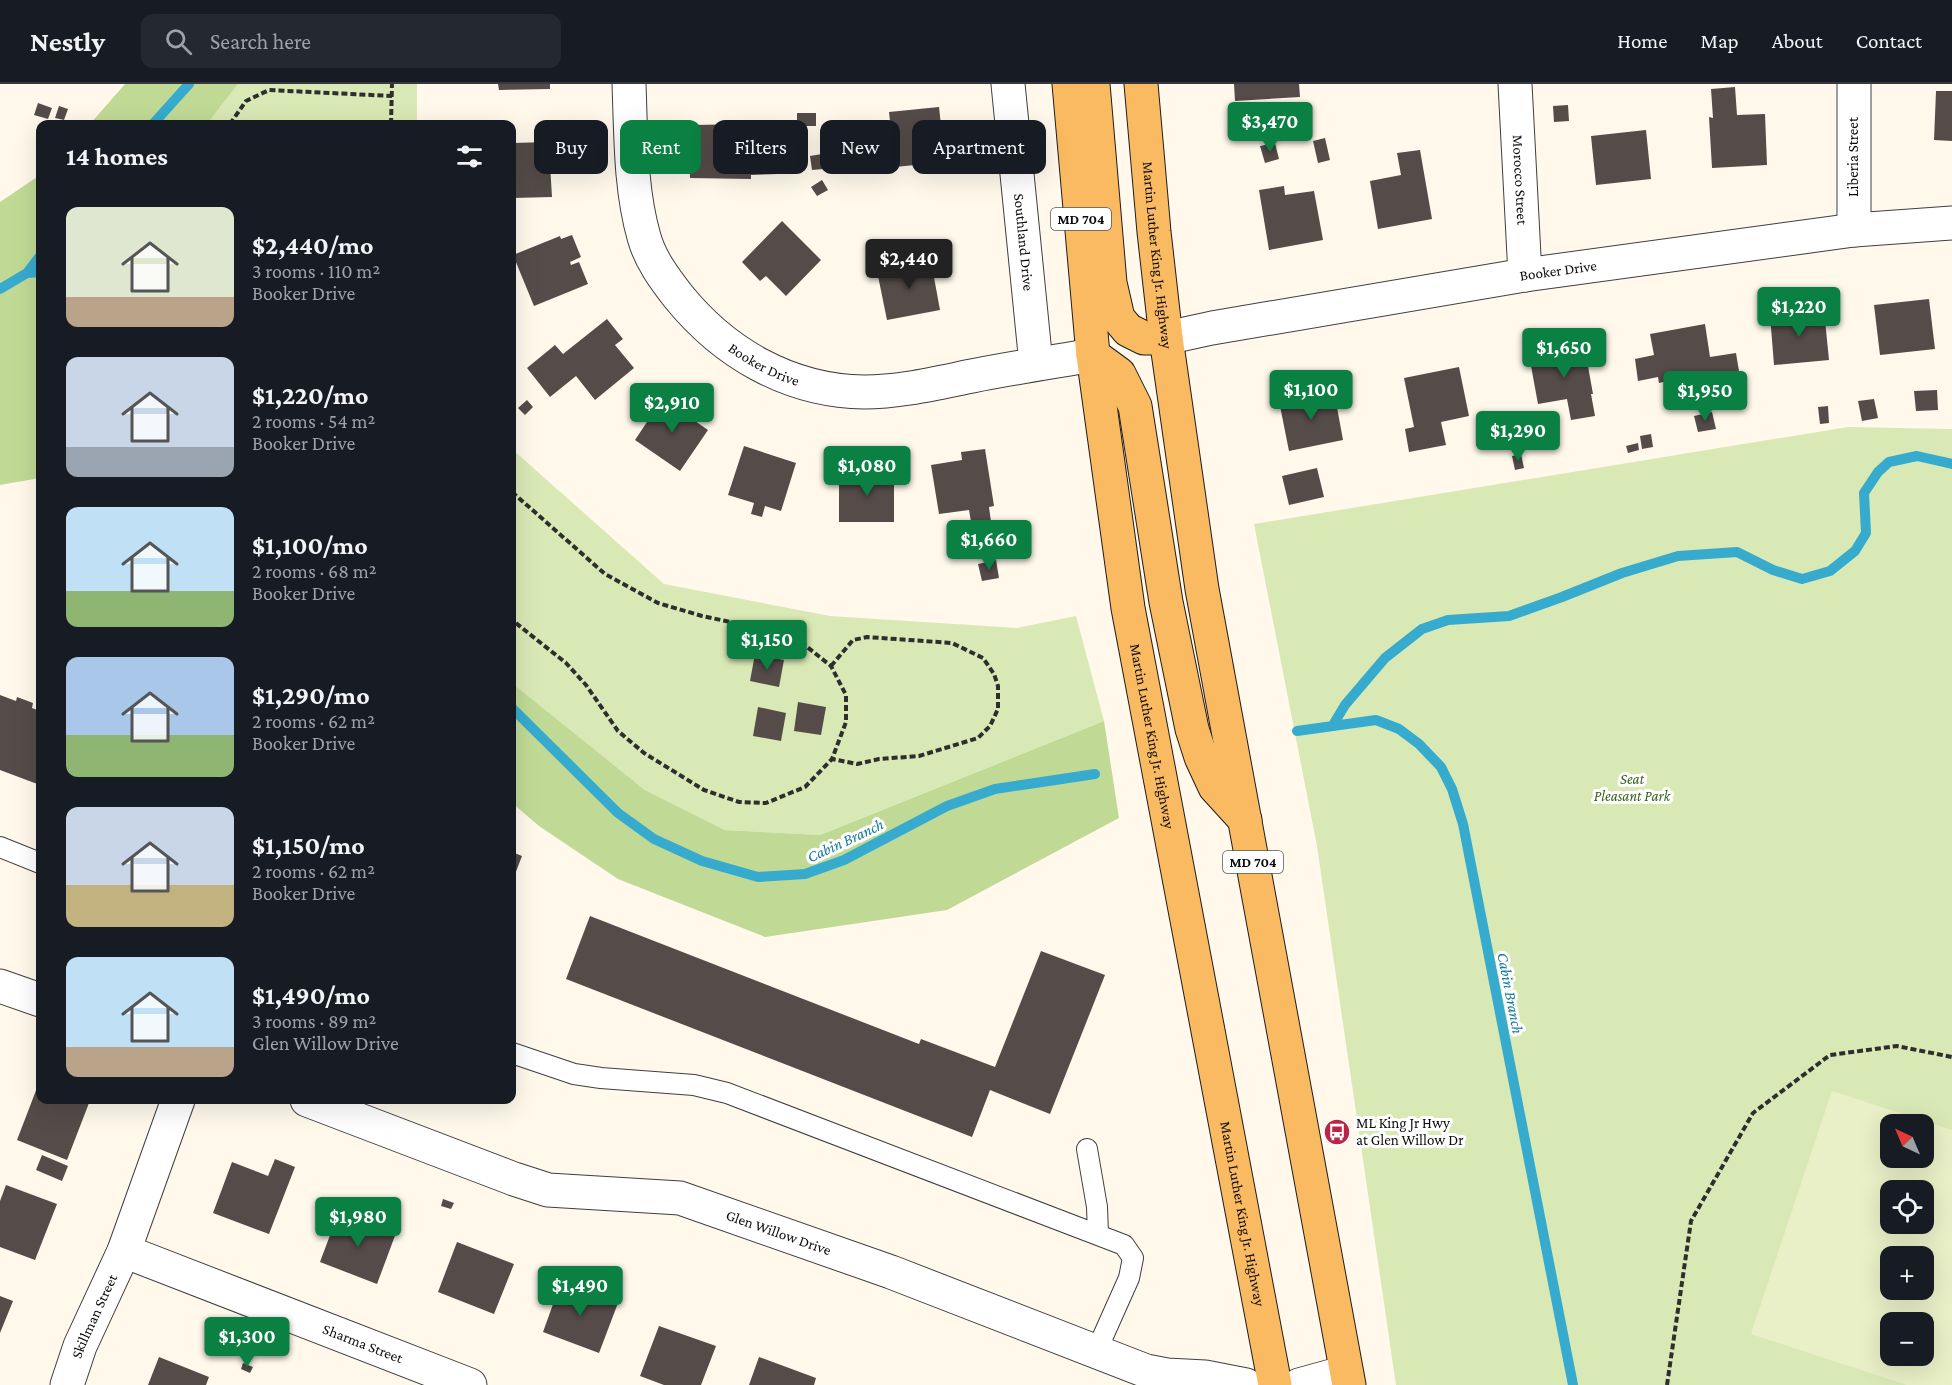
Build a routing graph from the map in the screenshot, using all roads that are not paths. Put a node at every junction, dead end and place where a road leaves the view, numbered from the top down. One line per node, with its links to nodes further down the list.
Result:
1 (629, 84): 13 (street, Booker Drive)
2 (1008, 84): 13 (street, Southland Drive)
3 (1069, 84): 12 (main road, Martin Luther King Jr. Highway / MD 704)
4 (1093, 84): 11 (main road)
5 (1141, 84): 11 (main road, Martin Luther King Jr. Highway / MD 704)
6 (1515, 84): 10 (street, Morocco Street)
7 (1854, 84): 9 (street, Liberia Street)
8 (1952, 223): 9 (street, Booker Drive)
9 (1854, 230): 10 (street, Booker Drive)
10 (1525, 275): 11 (street, Booker Drive)
11 (1166, 338): 14 (main road, Martin Luther King Jr. Highway / MD 704)
12 (1093, 355): 13 (street, Booker Drive); 14 (main road); 30 (main road, Martin Luther King Jr. Highway / MD 704)
13 (1036, 364)
14 (1245, 820): 26 (main road, Martin Luther King Jr. Highway / MD 704)
15 (0, 847): 16 (lane)
16 (36, 861)
17 (0, 986): 18 (street)
18 (36, 999)
19 (516, 1054): 23 (lane)
20 (177, 1104): 24 (street, Skillman Street)
21 (317, 1104): 25 (street, Glen Willow Drive)
22 (1087, 1149): 23 (lane)
23 (1098, 1234): 25 (lane)
24 (124, 1251): 27 (street, Skillman Street); 28 (street, Sharma Street)
25 (1096, 1352): 29 (street, Glen Willow Drive)
26 (1348, 1379): 31 (street)
27 (67, 1385)
28 (470, 1385)
29 (1246, 1385)
30 (1275, 1385)
31 (1299, 1385)

